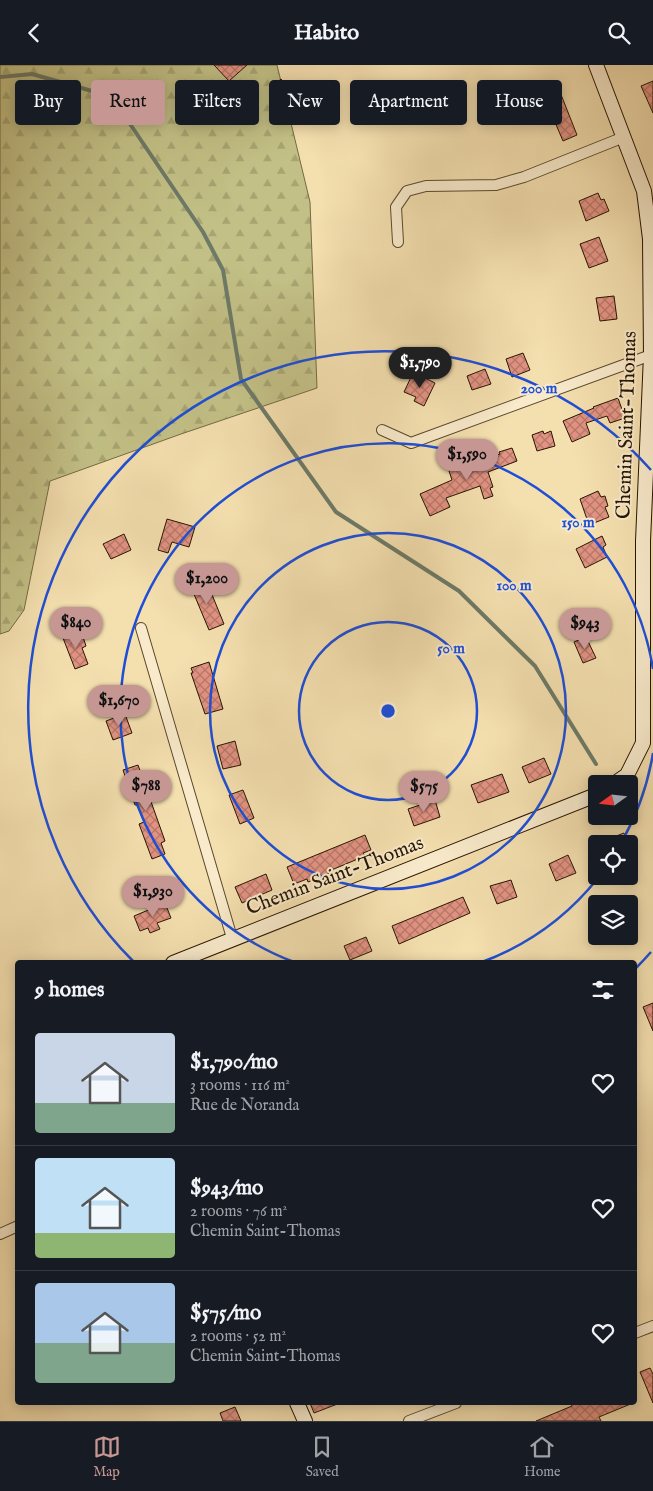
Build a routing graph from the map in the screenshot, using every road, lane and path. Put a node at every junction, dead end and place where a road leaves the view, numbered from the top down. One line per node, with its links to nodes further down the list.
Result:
1 (596, 65): 2 (street, Chemin Saint-Thomas)
2 (624, 137): 3 (street); 4 (street, Chemin Saint-Thomas)
3 (398, 242)
4 (650, 355): 5 (street); 6 (street, Chemin Saint-Thomas)
5 (382, 430)
6 (648, 541): 8 (street, Chemin Saint-Thomas)
7 (141, 628): 10 (street)
8 (627, 775)
9 (588, 798): 10 (street, Chemin Saint-Thomas)
10 (232, 938): 11 (street, Chemin Saint-Thomas)
11 (180, 960)
12 (15, 1227): 13 (street)
13 (0, 1233)
14 (653, 1326): 15 (street)
15 (637, 1332)
16 (299, 1405): 18 (street)
17 (451, 1405): 19 (street)
18 (305, 1421)
19 (409, 1421)

